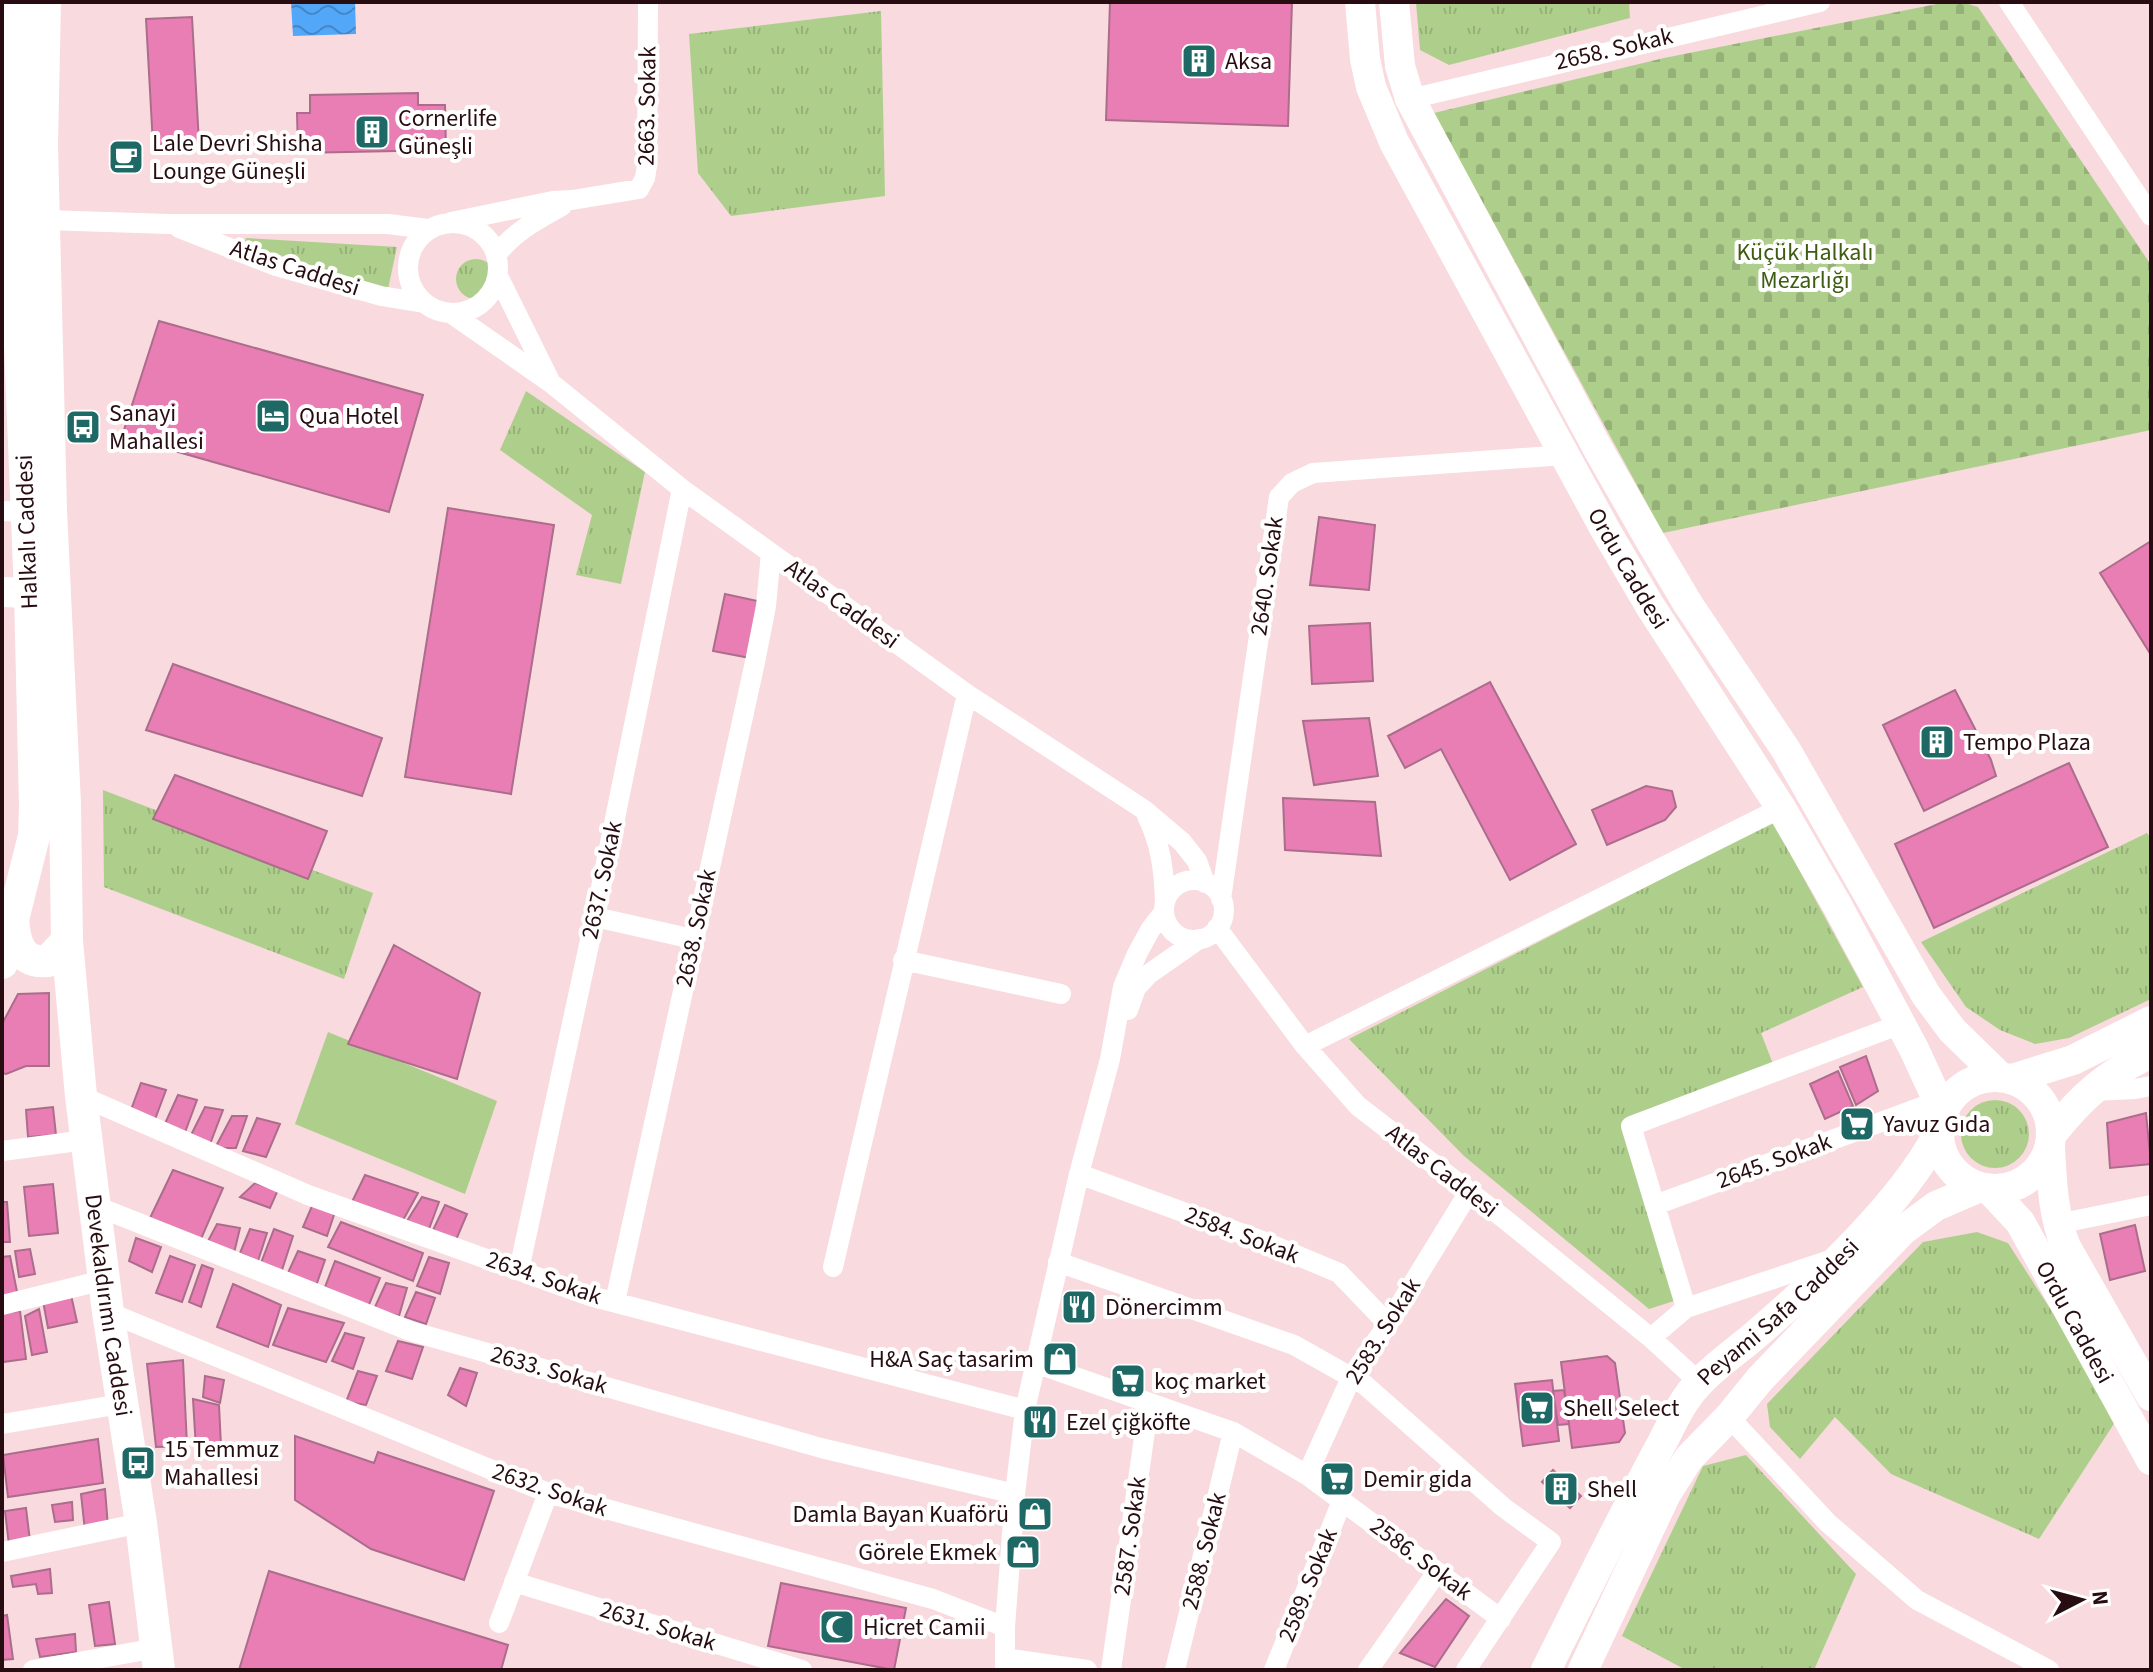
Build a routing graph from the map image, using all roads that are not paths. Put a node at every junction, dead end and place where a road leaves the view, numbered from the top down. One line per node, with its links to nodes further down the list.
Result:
1 (20, 2): 9 (main road, Halkalı Caddesi)
2 (45, 2): 12 (main road, Halkalı Caddesi)
3 (648, 2): 10 (street, 2663. Sokak)
4 (1360, 2): 23 (main road, Ordu Caddesi)
5 (1394, 2): 8 (main road, Ordu Caddesi)
6 (1820, 2): 8 (street, 2658. Sokak)
7 (2009, 2): 11 (street)
8 (1410, 99): 48 (main road, Ordu Caddesi)
9 (10, 136): 17 (main road, Halkalı Caddesi)
10 (572, 200): 13 (street); 16 (street)
11 (2151, 216)
12 (45, 220): 14 (street, Atlas Caddesi); 39 (main road, Halkalı Caddesi)
13 (451, 222): 15 (street); 16 (street)
14 (168, 224): 15 (street, Atlas Caddesi); 19 (street, Atlas Caddesi)
15 (428, 229): 19 (street)
16 (497, 254): 18 (street)
17 (9, 271): 22 (main road, Halkalı Caddesi)
18 (498, 276): 20 (street); 21 (street, Atlas Caddesi)
19 (424, 303): 20 (street)
20 (452, 314): 21 (street, Atlas Caddesi)
21 (551, 383): 24 (street, Atlas Caddesi)
22 (12, 388): 25 (main road, Halkalı Caddesi)
23 (1565, 455): 29 (main road, Ordu Caddesi); 32 (street, 2640. Sokak)
24 (682, 489): 26 (street, Atlas Caddesi); 35 (street, 2637. Sokak)
25 (14, 511): 27 (main road, Halkalı Caddesi)
26 (771, 553): 28 (street, Atlas Caddesi); 37 (street, 2638. Sokak)
27 (16, 592): 34 (main road, Halkalı Caddesi)
28 (967, 694): 30 (street, Atlas Caddesi); 40 (street)
29 (1781, 808): 44 (main road, Ordu Caddesi); 45 (street)
30 (1143, 809): 31 (street, Atlas Caddesi); 33 (street)
31 (1205, 883): 32 (street); 33 (street)
32 (1221, 899): 36 (street)
33 (1164, 907): 38 (street); 47 (street)
34 (13, 912): 39 (main road); 41 (main road, Halkalı Caddesi)
35 (595, 917): 37 (street); 66 (street, 2637. Sokak)
36 (1217, 928): 38 (street); 45 (street, Atlas Caddesi)
37 (693, 939): 68 (street, 2638. Sokak)
38 (1199, 939): 47 (street)
39 (67, 941): 51 (main road, Devekaldırımı Caddesi)
40 (903, 960): 42 (street); 65 (street)
41 (2, 962)
42 (1061, 994)
43 (2151, 1021): 48 (main road)
44 (1901, 1024): 52 (main road, Ordu Caddesi); 59 (street)
45 (1305, 1046): 58 (street, Atlas Caddesi)
46 (2151, 1053): 50 (main road)
47 (1110, 1059): 56 (street)
48 (2006, 1078): 52 (main road); 54 (main road)
49 (2151, 1086): 50 (street)
50 (2089, 1091): 54 (main road)
51 (81, 1096): 53 (main road, Devekaldırımı Caddesi); 66 (street, 2634. Sokak)
52 (1939, 1117): 57 (main road); 59 (street, 2645. Sokak); 63 (main road, Peyami Safa Caddesi)
53 (86, 1140): 55 (street); 61 (main road, Devekaldırımı Caddesi)
54 (2051, 1142): 57 (main road); 62 (main road, Ordu Caddesi)
55 (2, 1151)
56 (1079, 1174): 64 (street); 72 (street, 2584. Sokak)
57 (1984, 1189): 81 (main road, Peyami Safa Caddesi); 84 (main road, Ordu Caddesi)
58 (1469, 1192): 72 (street, 2583. Sokak); 73 (street, Atlas Caddesi)
59 (1655, 1205): 70 (street)
60 (2151, 1205): 62 (street)
61 (96, 1206): 67 (main road, Devekaldırımı Caddesi); 87 (street, 2633. Sokak)
62 (2057, 1224): 77 (main road, Ordu Caddesi)
63 (1840, 1256): 70 (street); 76 (main road, Peyami Safa Caddesi)
64 (1058, 1262): 74 (street); 75 (street)
65 (833, 1267)
66 (519, 1270): 68 (street, 2634. Sokak)
67 (104, 1280): 69 (street); 71 (main road, Devekaldırımı Caddesi)
68 (615, 1302): 80 (street, 2634. Sokak)
69 (2, 1305)
70 (1686, 1308): 73 (street)
71 (108, 1312): 79 (main road, Devekaldırımı Caddesi); 86 (street, 2632. Sokak)
72 (1388, 1324): 75 (street, 2583. Sokak)
73 (1651, 1338): 76 (street, Atlas Caddesi)
74 (1035, 1363): 78 (street, 2586. Sokak); 80 (street)
75 (1351, 1378): 85 (street, 2583. Sokak); 93 (street)
76 (1701, 1382): 81 (main road); 106 (main road, Peyami Safa Caddesi)
77 (2151, 1396)
78 (1149, 1403): 83 (street, 2586. Sokak); 101 (street, 2587. Sokak)
79 (121, 1404): 82 (street); 89 (main road, Devekaldırımı Caddesi)
80 (1025, 1410): 87 (street)
81 (1734, 1411): 107 (main road, Peyami Safa Caddesi); 108 (street)
82 (2, 1424)
83 (1233, 1432): 85 (street, 2586. Sokak); 102 (street, 2588. Sokak)
84 (2151, 1460)
85 (1307, 1475): 88 (street, 2586. Sokak)
86 (548, 1493): 92 (street); 95 (street, 2632. Sokak)
87 (1015, 1494): 95 (street)
88 (1342, 1501): 91 (street, 2586. Sokak); 103 (street, 2589. Sokak)
89 (141, 1523): 90 (street); 96 (main road, Devekaldırımı Caddesi)
90 (2, 1552)
91 (1437, 1572): 93 (street, 2586. Sokak); 104 (street)
92 (514, 1582): 94 (street); 99 (street, 2631. Sokak)
93 (1501, 1619): 105 (street)
94 (499, 1623)
95 (1005, 1627): 97 (street)
96 (158, 1659): 98 (street)
97 (1005, 1664): 100 (street)
98 (33, 1670)
99 (802, 1670)
100 (1087, 1670)
101 (1111, 1670)
102 (1175, 1670)
103 (1274, 1670)
104 (1368, 1670)
105 (1466, 1670)
106 (1546, 1670)
107 (1583, 1670)
108 (2049, 1670)

